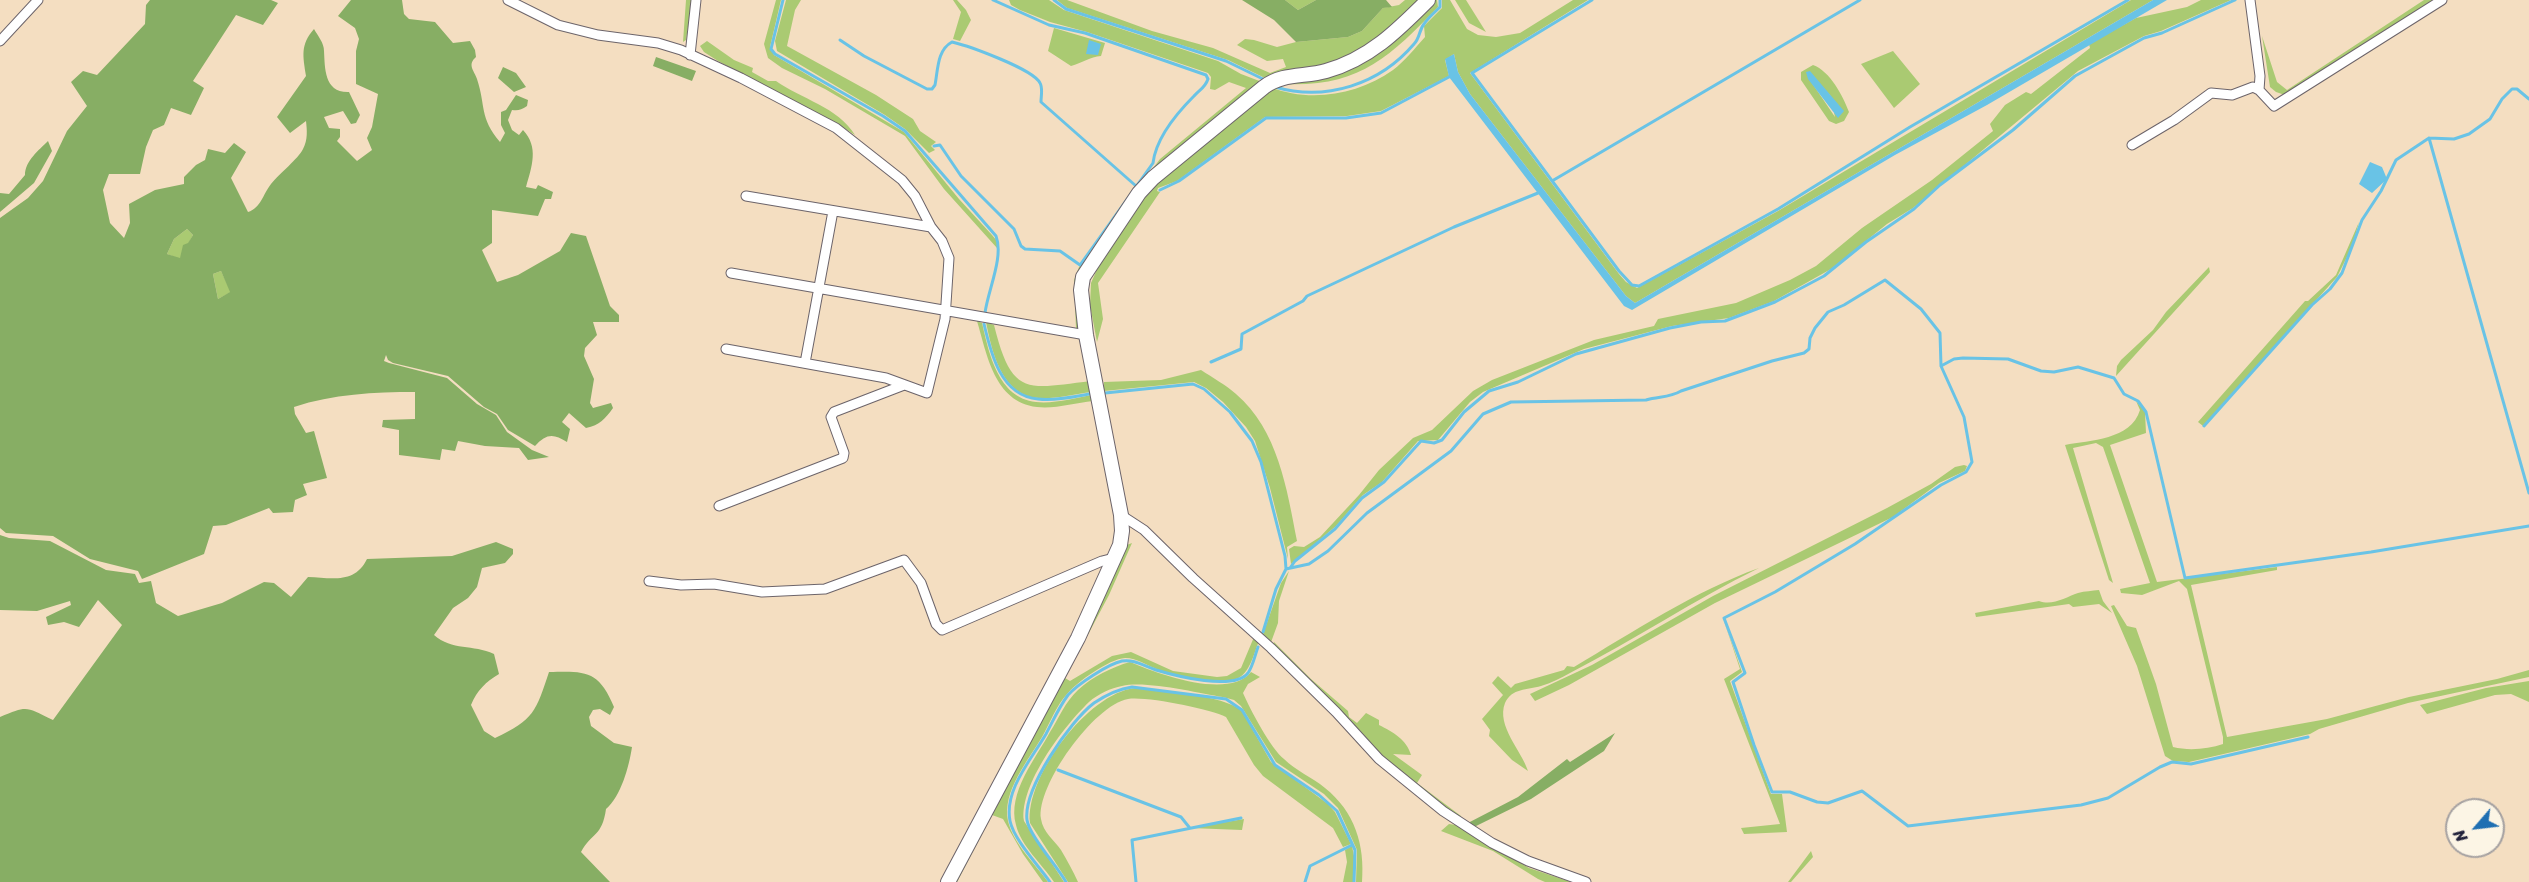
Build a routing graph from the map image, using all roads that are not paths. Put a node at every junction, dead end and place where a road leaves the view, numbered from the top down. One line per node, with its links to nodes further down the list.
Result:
1 (38, 0): 7 (street)
2 (508, 0): 8 (street)
3 (696, 0): 8 (street)
4 (1428, 0): 17 (street)
5 (2250, 0): 9 (street)
6 (2442, 0): 9 (street)
7 (0, 41)
8 (690, 55): 13 (street)
9 (2259, 90): 10 (street)
10 (2132, 145)
11 (746, 196): 12 (street)
12 (833, 211): 13 (street); 15 (street)
13 (931, 227): 16 (street)
14 (731, 273): 15 (street)
15 (819, 288): 16 (street); 19 (street)
16 (946, 311): 17 (street); 20 (street)
17 (1086, 335): 22 (street)
18 (726, 349): 19 (street)
19 (805, 363): 20 (street)
20 (904, 385): 21 (street)
21 (719, 506)
22 (1121, 515): 23 (street); 26 (street)
23 (1114, 558): 24 (street); 25 (street)
24 (649, 581)
25 (948, 882)
26 (1586, 882)

